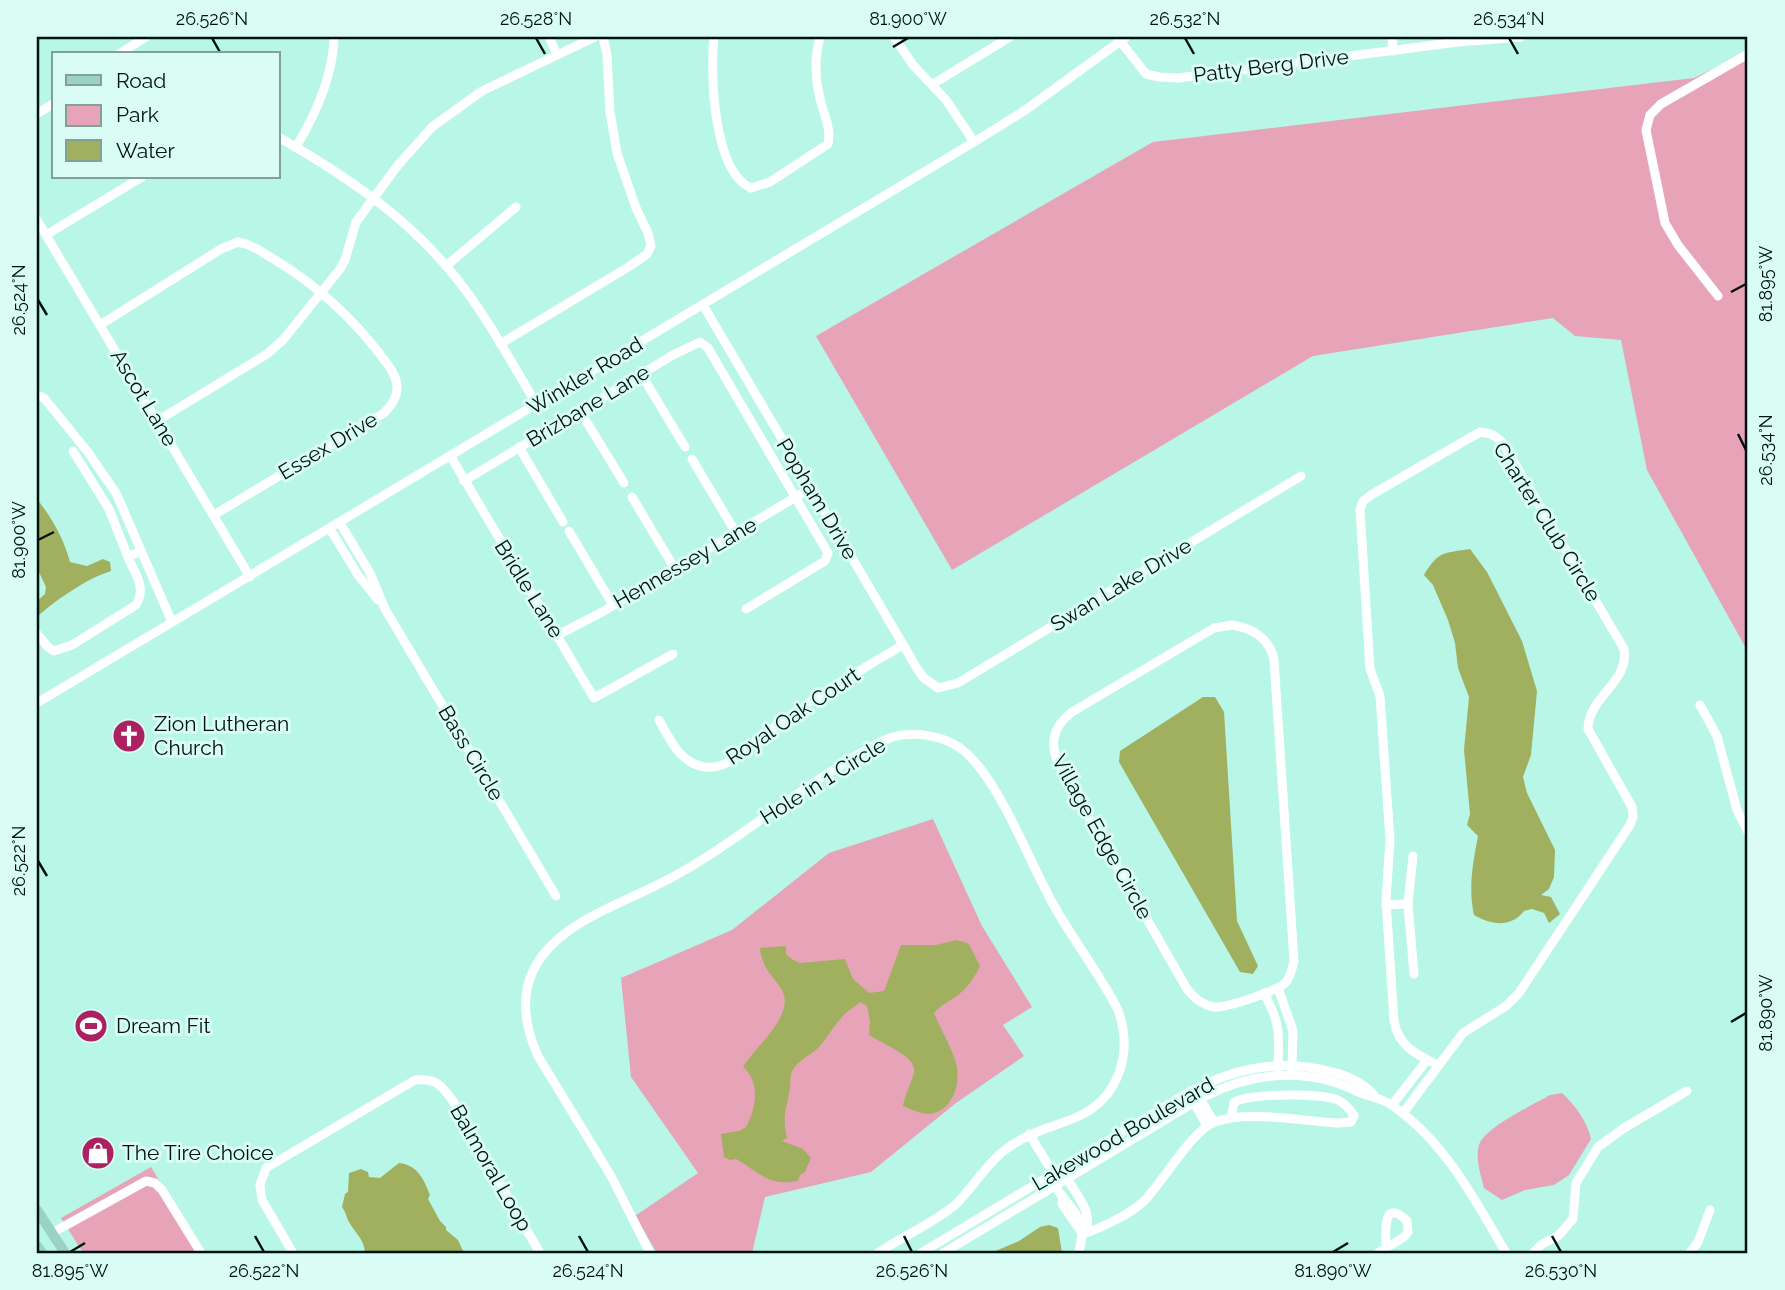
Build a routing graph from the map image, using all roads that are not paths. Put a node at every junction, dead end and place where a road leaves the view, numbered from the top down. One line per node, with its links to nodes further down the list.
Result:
1 (146, 37): 14 (street)
2 (334, 37): 22 (street)
3 (549, 37): 16 (street)
4 (595, 37): 16 (street)
5 (603, 37): 33 (street)
6 (714, 37): 7 (street)
7 (820, 37)
8 (894, 37): 17 (street)
9 (1010, 37): 17 (street)
10 (1392, 37): 13 (street)
11 (1521, 37): 13 (street, Patty Berg Drive)
12 (1121, 38): 13 (street, Patty Berg Drive); 21 (street, Winkler Road)
13 (1392, 51)
14 (122, 52)
15 (1748, 54): 30 (street)
16 (557, 55): 24 (street)
17 (933, 84): 21 (street)
18 (52, 104): 19 (street)
19 (37, 114)
20 (280, 138): 22 (street)
21 (974, 142): 31 (street, Winkler Road)
22 (296, 147): 24 (street)
23 (140, 178): 27 (street)
24 (373, 197): 28 (street); 29 (street)
25 (516, 207): 28 (street)
26 (37, 220): 27 (street, Ascot Lane)
27 (46, 235): 32 (street, Ascot Lane)
28 (446, 266): 33 (street)
29 (322, 292): 32 (street, Essex Drive); 38 (street); 52 (street, Essex Drive)
30 (1718, 296)
31 (703, 305): 36 (street, Winkler Road); 48 (street, Popham Drive)
32 (100, 325): 38 (street, Ascot Lane)
33 (500, 344): 36 (street)
34 (641, 374): 37 (street, Brizbane Lane); 40 (street); 51 (street, Brizbane Lane)
35 (37, 395): 47 (street)
36 (537, 405): 42 (street, Winkler Road)
37 (580, 411): 39 (street, Brizbane Lane); 46 (street)
38 (157, 421): 52 (street, Ascot Lane)
39 (519, 447): 45 (street, Brizbane Lane); 53 (street)
40 (685, 447)
41 (73, 451): 49 (street)
42 (451, 457): 45 (street, Bridle Lane); 54 (street, Winkler Road)
43 (692, 459): 57 (street)
44 (1301, 475): 70 (street, Swan Lake Drive)
45 (464, 481): 67 (street, Bridle Lane)
46 (624, 483)
47 (112, 487): 49 (street); 58 (street)
48 (811, 488): 51 (street, Hennessey Lane); 68 (street, Popham Drive)
49 (99, 493): 59 (street)
50 (632, 497): 60 (street)
51 (796, 498): 57 (street, Hennessey Lane); 64 (street)
52 (214, 515): 61 (street, Ascot Lane)
53 (563, 522)
54 (340, 523): 55 (street, Winkler Road); 63 (street, Bass Circle)
55 (330, 529): 61 (street, Winkler Road); 63 (street, Bass Circle)
56 (569, 531): 62 (street)
57 (736, 533): 60 (street, Hennessey Lane)
58 (141, 551): 59 (street); 65 (street)
59 (128, 557): 66 (street)
60 (675, 569): 62 (street, Hennessey Lane)
61 (250, 577): 65 (street, Winkler Road)
62 (613, 605): 67 (street, Hennessey Lane)
63 (386, 609): 76 (street, Bass Circle)
64 (746, 609)
65 (172, 622): 71 (street, Winkler Road)
66 (37, 634)
67 (558, 635): 69 (street, Bridle Lane)
68 (903, 645): 70 (street, Popham Drive); 73 (street, Royal Oak Court)
69 (673, 654)
70 (938, 688)
71 (37, 703)
72 (1700, 705): 74 (street)
73 (659, 720)
74 (1748, 832)
75 (1413, 856): 77 (street)
76 (556, 896)
77 (1408, 904): 78 (street); 79 (street)
78 (1386, 905): 84 (street, Charter Club Circle); 87 (street, Charter Club Circle)
79 (1414, 974)
80 (1278, 988): 81 (street, Village Edge Circle); 81 (street, Village Edge Circle); 82 (street)
81 (1264, 993): 83 (street)
82 (1288, 1016): 83 (street); 86 (street)
83 (1277, 1019): 85 (street)
84 (1427, 1060): 87 (street, Charter Club Circle); 94 (street)
85 (1278, 1065): 86 (street, Lakewood Boulevard); 88 (street); 90 (street, Lakewood Boulevard)
86 (1293, 1065): 89 (street); 92 (street, Lakewood Boulevard)
87 (1438, 1065): 95 (street, Charter Club Circle)
88 (1278, 1075): 89 (street, Lakewood Boulevard); 93 (street, Lakewood Boulevard)
89 (1292, 1076): 92 (street, Lakewood Boulevard)
90 (1192, 1091): 93 (street); 99 (street, Lakewood Boulevard)
91 (1687, 1091): 120 (street)
92 (1374, 1095): 94 (street, Lakewood Boulevard)
93 (1197, 1100): 97 (street); 100 (street, Lakewood Boulevard)
94 (1392, 1105): 95 (street, Lakewood Boulevard)
95 (1403, 1113): 119 (street, Lakewood Boulevard)
96 (1231, 1118): 96 (street); 97 (street)
97 (1210, 1124): 106 (street)
98 (1029, 1134): 99 (street); 115 (street, Hole in 1 Circle); 116 (street, Hole in 1 Circle)
99 (1054, 1174): 100 (street); 107 (street, Lakewood Boulevard)
100 (1061, 1183): 101 (street); 109 (street, Lakewood Boulevard)
101 (1069, 1197): 106 (street); 106 (street)
102 (37, 1210): 105 (main road)
103 (1710, 1210): 121 (street)
104 (37, 1229): 105 (main road)
105 (52, 1233): 111 (main road); 112 (street)
106 (1083, 1234): 118 (street)
107 (945, 1239): 109 (street); 117 (street, Lakewood Boulevard)
108 (37, 1246): 110 (main road)
109 (949, 1252)
110 (42, 1253)
111 (65, 1253)
112 (201, 1253)
113 (293, 1253): 114 (street, Balmoral Loop)
114 (540, 1253)
115 (650, 1253)
116 (878, 1253)
117 (921, 1253)
118 (1079, 1253)
119 (1506, 1253)
120 (1533, 1253)
121 (1690, 1253)

